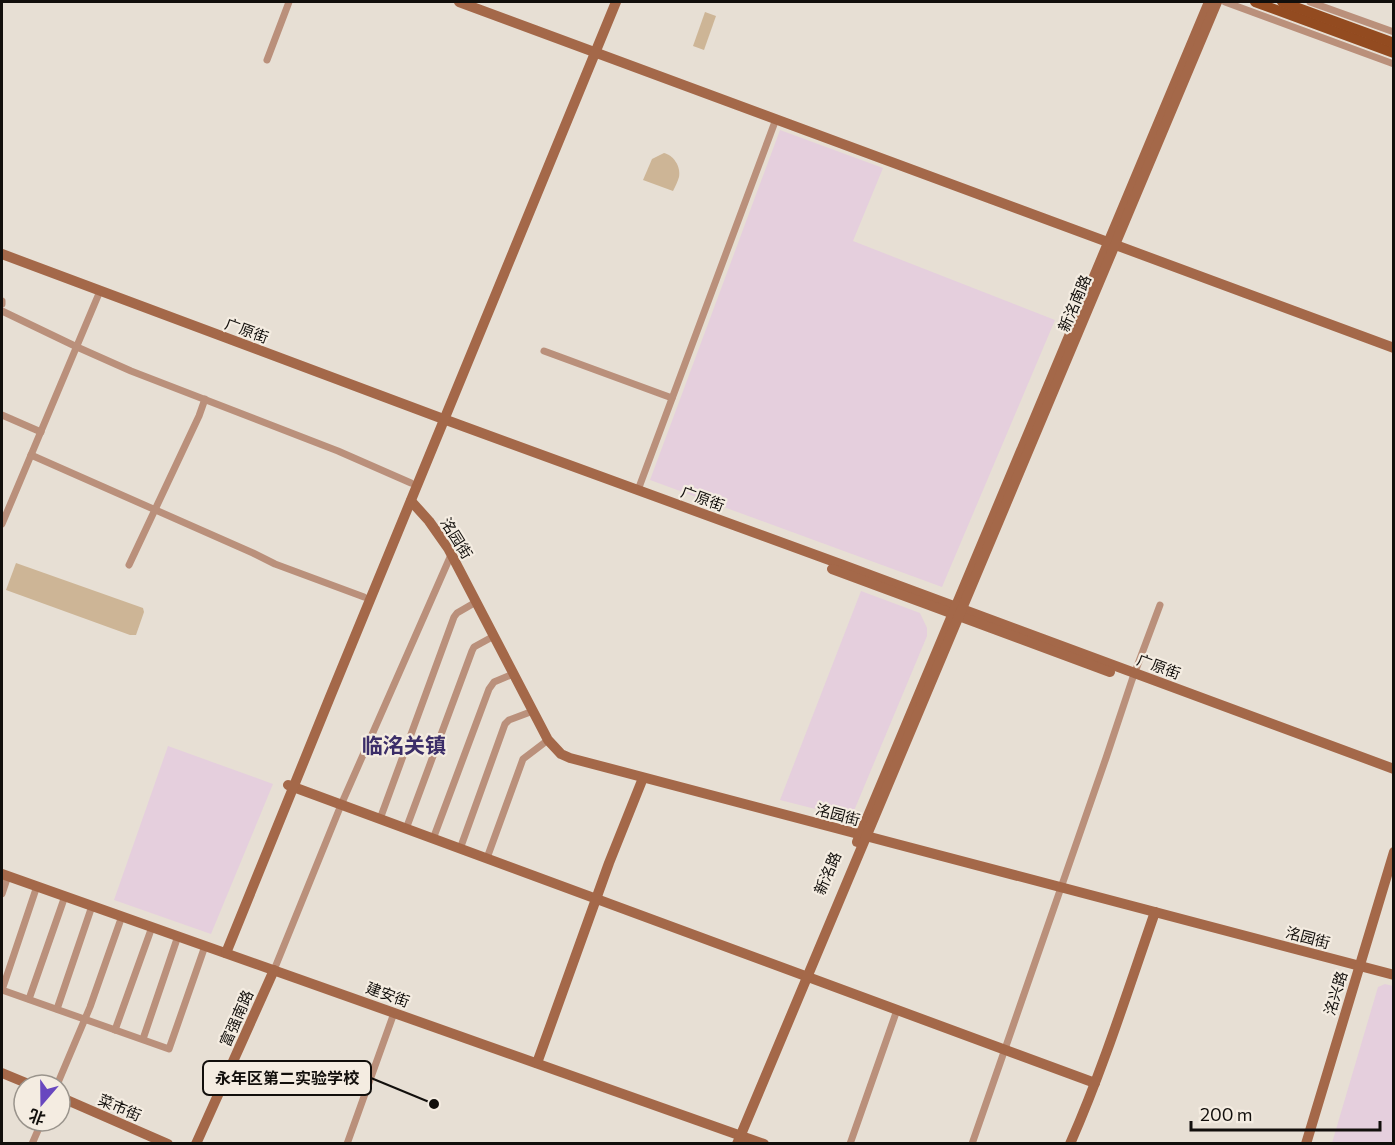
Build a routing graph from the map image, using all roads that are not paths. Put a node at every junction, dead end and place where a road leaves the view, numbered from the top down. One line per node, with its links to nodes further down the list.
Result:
1 (289, 2): 15 (street)
2 (459, 2): 13 (street)
3 (609, 2): 13 (street)
4 (616, 2): 13 (street)
5 (1209, 2): 18 (street, 新洺南路)
6 (1217, 2): 18 (street, 新洺南路)
7 (1225, 2): 16 (street)
8 (1255, 2): 14 (main road)
9 (1282, 2): 12 (main road)
10 (1310, 2): 11 (street)
11 (1394, 32)
12 (1394, 43)
13 (592, 51): 17 (street); 29 (street)
14 (1394, 53)
15 (267, 60)
16 (1394, 64)
17 (776, 120): 18 (street); 26 (street)
18 (1112, 244): 24 (street); 42 (street, 新洺南路)
19 (2, 254): 21 (street, 广原街)
20 (2, 261): 21 (street, 广原街)
21 (99, 294): 23 (street); 29 (street, 广原街)
22 (2, 311): 23 (street)
23 (77, 347): 27 (street); 30 (street)
24 (1394, 348)
25 (544, 351): 26 (street)
26 (672, 398): 33 (street)
27 (205, 399): 32 (street); 35 (street)
28 (2, 415): 30 (street)
29 (440, 421): 32 (street); 33 (street, 广原街); 34 (street); 42 (street, 广原街)
30 (41, 432): 31 (street)
31 (31, 455): 35 (street); 36 (street)
32 (411, 483): 39 (street)
33 (638, 490): 42 (street, 广原街)
34 (411, 501): 37 (street, 洺园街); 51 (street)
35 (154, 510): 38 (street); 39 (street)
36 (2, 524)
37 (451, 555): 40 (street, 洺园街); 52 (street)
38 (129, 565)
39 (364, 597): 51 (street)
40 (476, 602): 43 (street, 洺园街); 53 (street)
41 (1160, 605): 45 (street)
42 (957, 611): 45 (street, 广原街); 55 (street, 新洺路)
43 (494, 636): 44 (street, 洺园街); 54 (street)
44 (513, 674): 46 (street, 洺园街); 56 (street)
45 (1133, 676): 48 (street, 广原街); 49 (street, 广原街); 63 (street)
46 (533, 711): 47 (street, 洺园街); 57 (street)
47 (548, 740): 50 (street, 洺园街); 59 (street)
48 (1394, 769)
49 (1394, 776)
50 (643, 778): 55 (street, 洺园街); 66 (street)
51 (290, 786): 52 (street); 73 (street)
52 (341, 805): 53 (street); 75 (street)
53 (380, 819): 54 (street)
54 (406, 829): 56 (street)
55 (863, 836): 63 (street, 洺园街); 77 (street, 新洺路)
56 (433, 839): 57 (street)
57 (460, 849): 59 (street)
58 (1394, 852): 74 (street, 洺兴路)
59 (487, 858): 66 (street)
60 (1394, 870): 74 (street, 洺兴路)
61 (5, 875): 62 (street, 建安街); 64 (street)
62 (37, 886): 65 (street, 建安街); 78 (street)
63 (1061, 888): 68 (street, 洺园街); 86 (street)
64 (2, 894)
65 (65, 896): 67 (street, 建安街); 79 (street)
66 (596, 899): 77 (street); 87 (street)
67 (92, 906): 69 (street, 建安街); 80 (street)
68 (1155, 912): 74 (street, 洺园街); 89 (street)
69 (122, 916): 70 (street, 建安街); 83 (street)
70 (152, 927): 71 (street, 建安街); 84 (street)
71 (178, 936): 72 (street, 建安街); 85 (street)
72 (205, 946): 73 (street, 建安街); 85 (street)
73 (223, 952): 75 (street, 建安街)
74 (1362, 967): 76 (street, 洺园街); 99 (street, 洺兴路); 100 (street, 洺兴路)
75 (274, 970): 82 (street, 建安街); 93 (street, 富强南路)
76 (1394, 975)
77 (804, 976): 81 (street); 91 (street, 新洺路)
78 (2, 990): 79 (street)
79 (29, 999): 80 (street)
80 (57, 1009): 83 (street)
81 (897, 1010): 86 (street); 96 (street)
82 (394, 1012): 87 (street, 建安街); 94 (street)
83 (85, 1019): 84 (street); 88 (street)
84 (115, 1030): 85 (street)
85 (143, 1039)
86 (1005, 1050): 89 (street); 97 (street)
87 (537, 1063): 91 (street, 建安街)
88 (62, 1073)
89 (1095, 1083): 98 (street)
90 (72, 1103): 92 (street, 菜市街)
91 (735, 1139): 95 (street, 建安街)
92 (168, 1143)
93 (196, 1143)
94 (347, 1143)
95 (764, 1143)
96 (850, 1143)
97 (972, 1143)
98 (1070, 1143)
99 (1306, 1143)
100 (1312, 1143)

